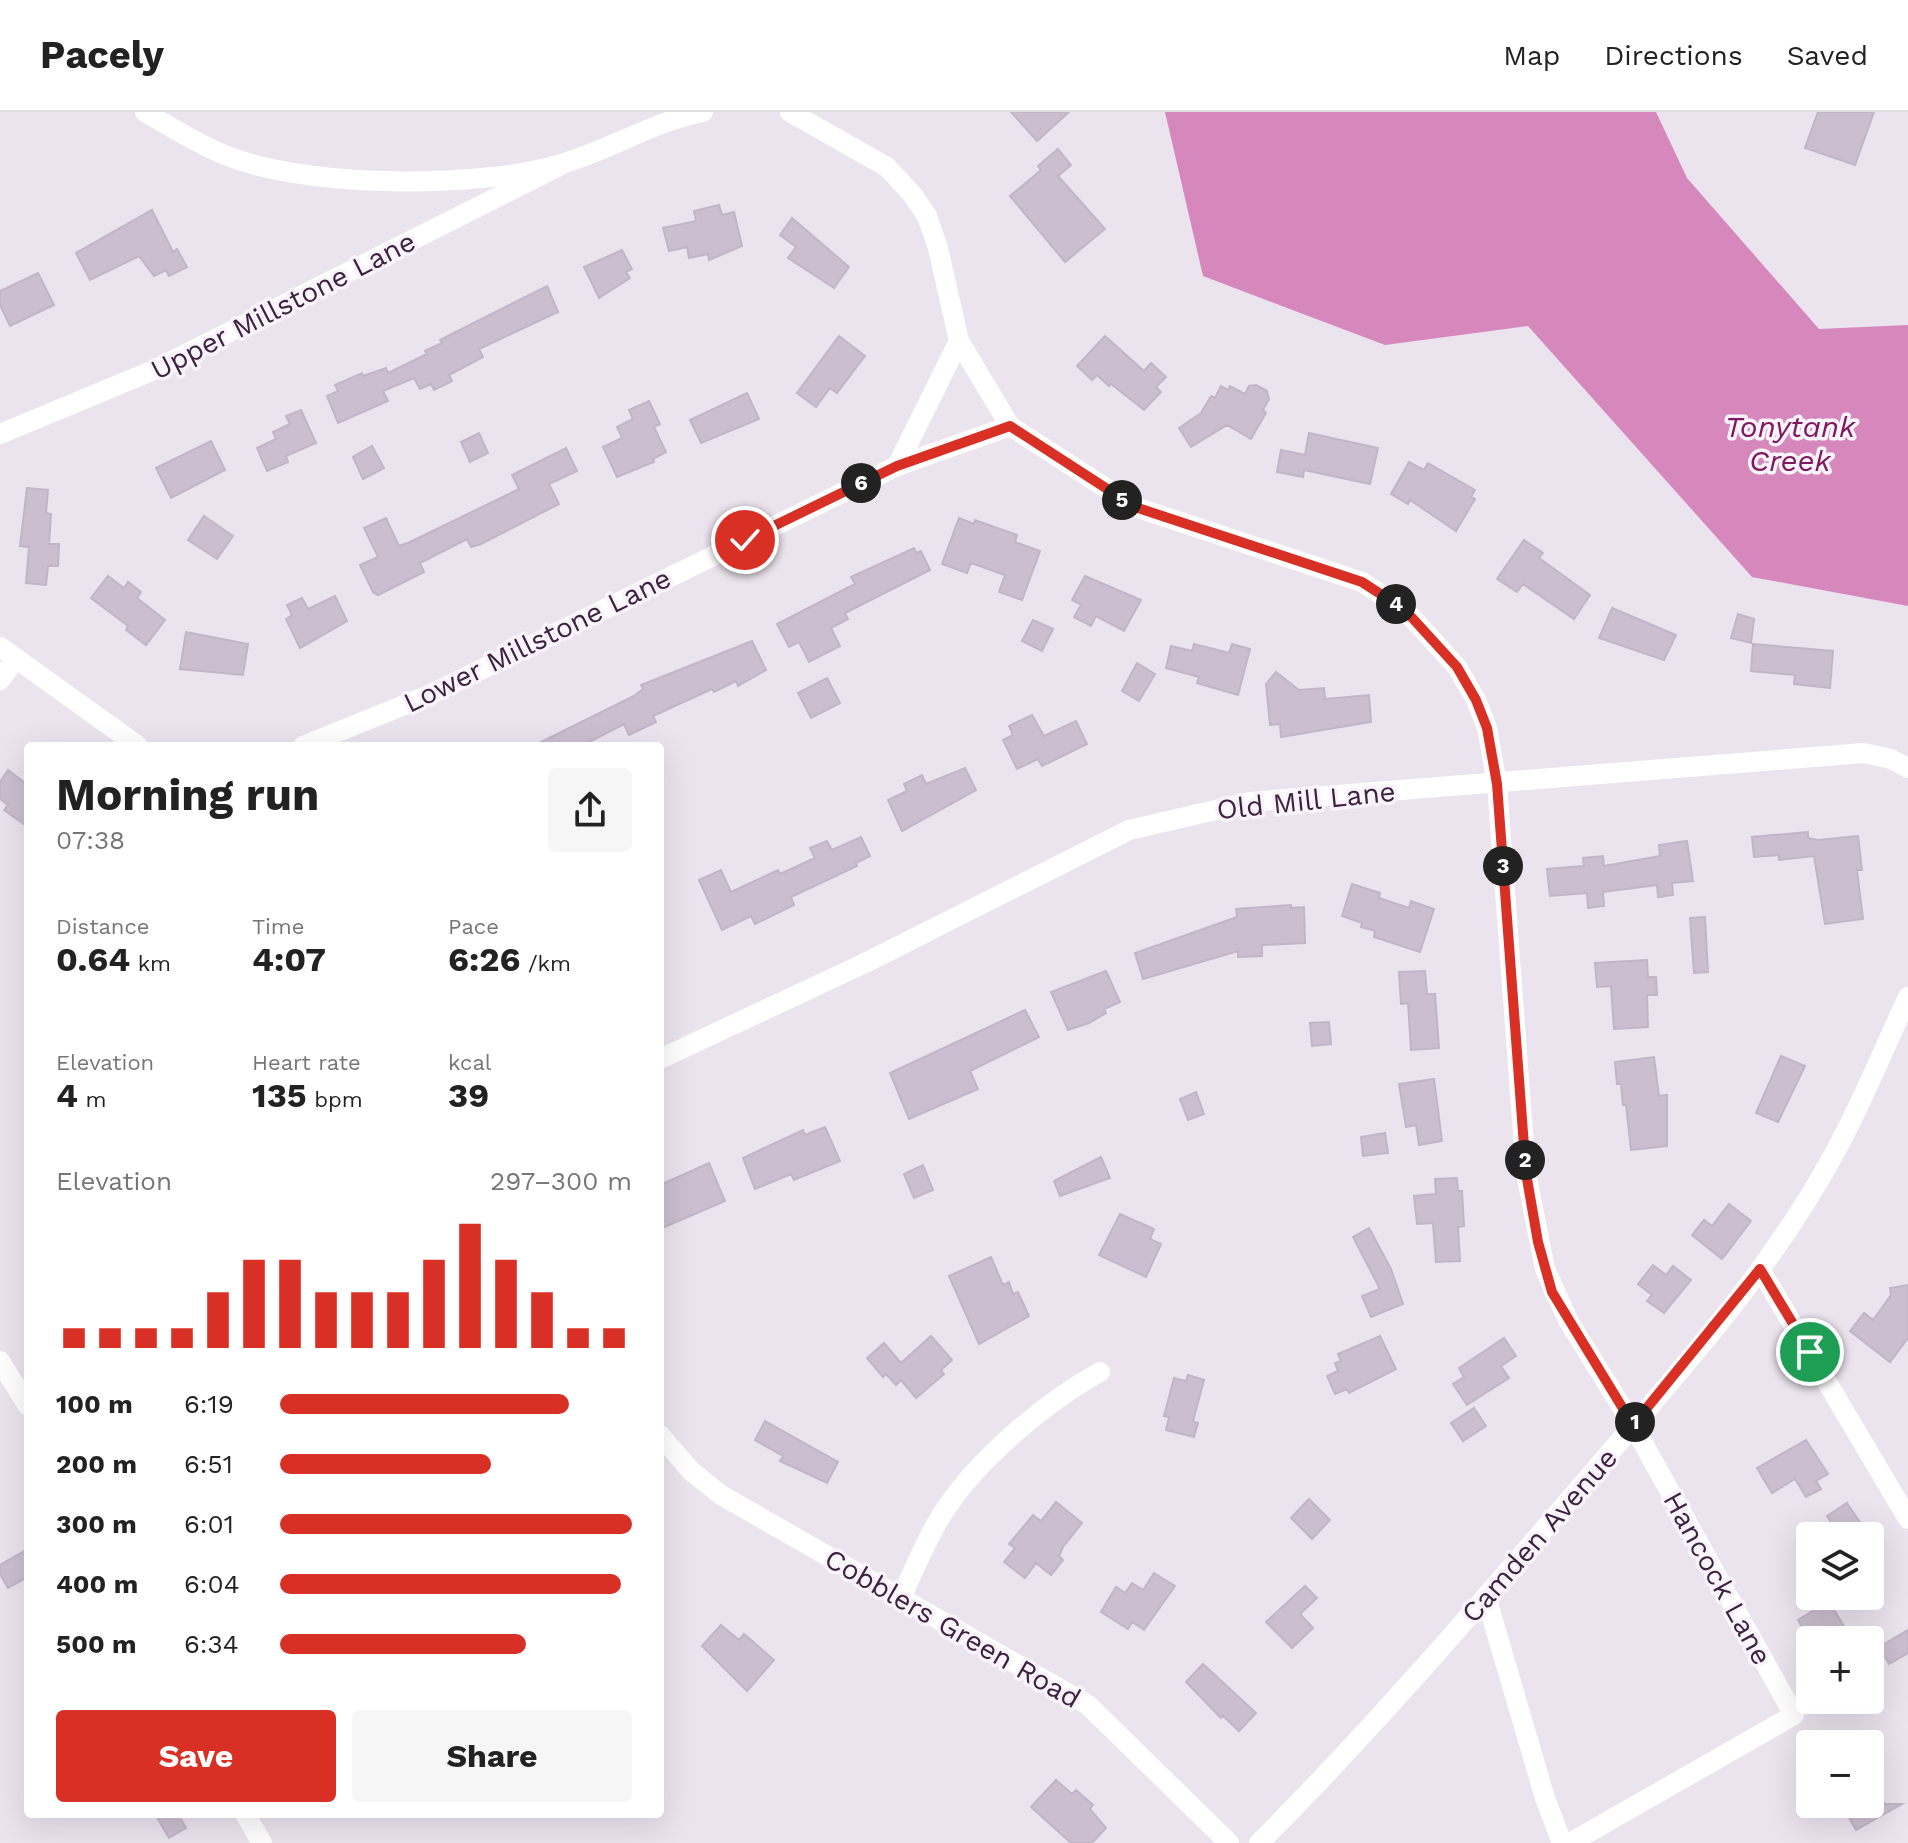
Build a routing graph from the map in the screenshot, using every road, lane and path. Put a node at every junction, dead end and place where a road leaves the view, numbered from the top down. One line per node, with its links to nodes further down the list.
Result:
1 (145, 112): 4 (street)
2 (703, 112): 4 (street)
3 (790, 112): 5 (street)
4 (561, 165): 7 (street, Upper Millstone Lane)
5 (959, 341): 6 (street); 8 (street)
6 (1010, 426): 8 (street, Lower Millstone Lane); 14 (street)
7 (0, 434)
8 (897, 466): 12 (street, Lower Millstone Lane)
9 (8, 652): 10 (street); 11 (street)
10 (0, 680)
11 (132, 742)
12 (313, 742)
13 (1908, 768): 14 (street, Old Mill Lane)
14 (1497, 784): 16 (street, Old Mill Lane); 21 (street)
15 (1908, 997): 17 (street, Camden Avenue)
16 (664, 1057)
17 (1760, 1269): 21 (street, Camden Avenue); 23 (street)
18 (0, 1361): 20 (street)
19 (1100, 1372): 24 (street)
20 (24, 1400)
21 (1633, 1425): 25 (street, Camden Avenue); 31 (street, Hancock Lane)
22 (664, 1440): 24 (street, Cobblers Green Road)
23 (1908, 1519)
24 (901, 1597): 28 (street, Cobblers Green Road)
25 (1486, 1597): 29 (street, Camden Avenue); 30 (street)
26 (247, 1818): 27 (street)
27 (262, 1843)
28 (1229, 1843)
29 (1259, 1843)
30 (1562, 1843)
31 (1570, 1843)

